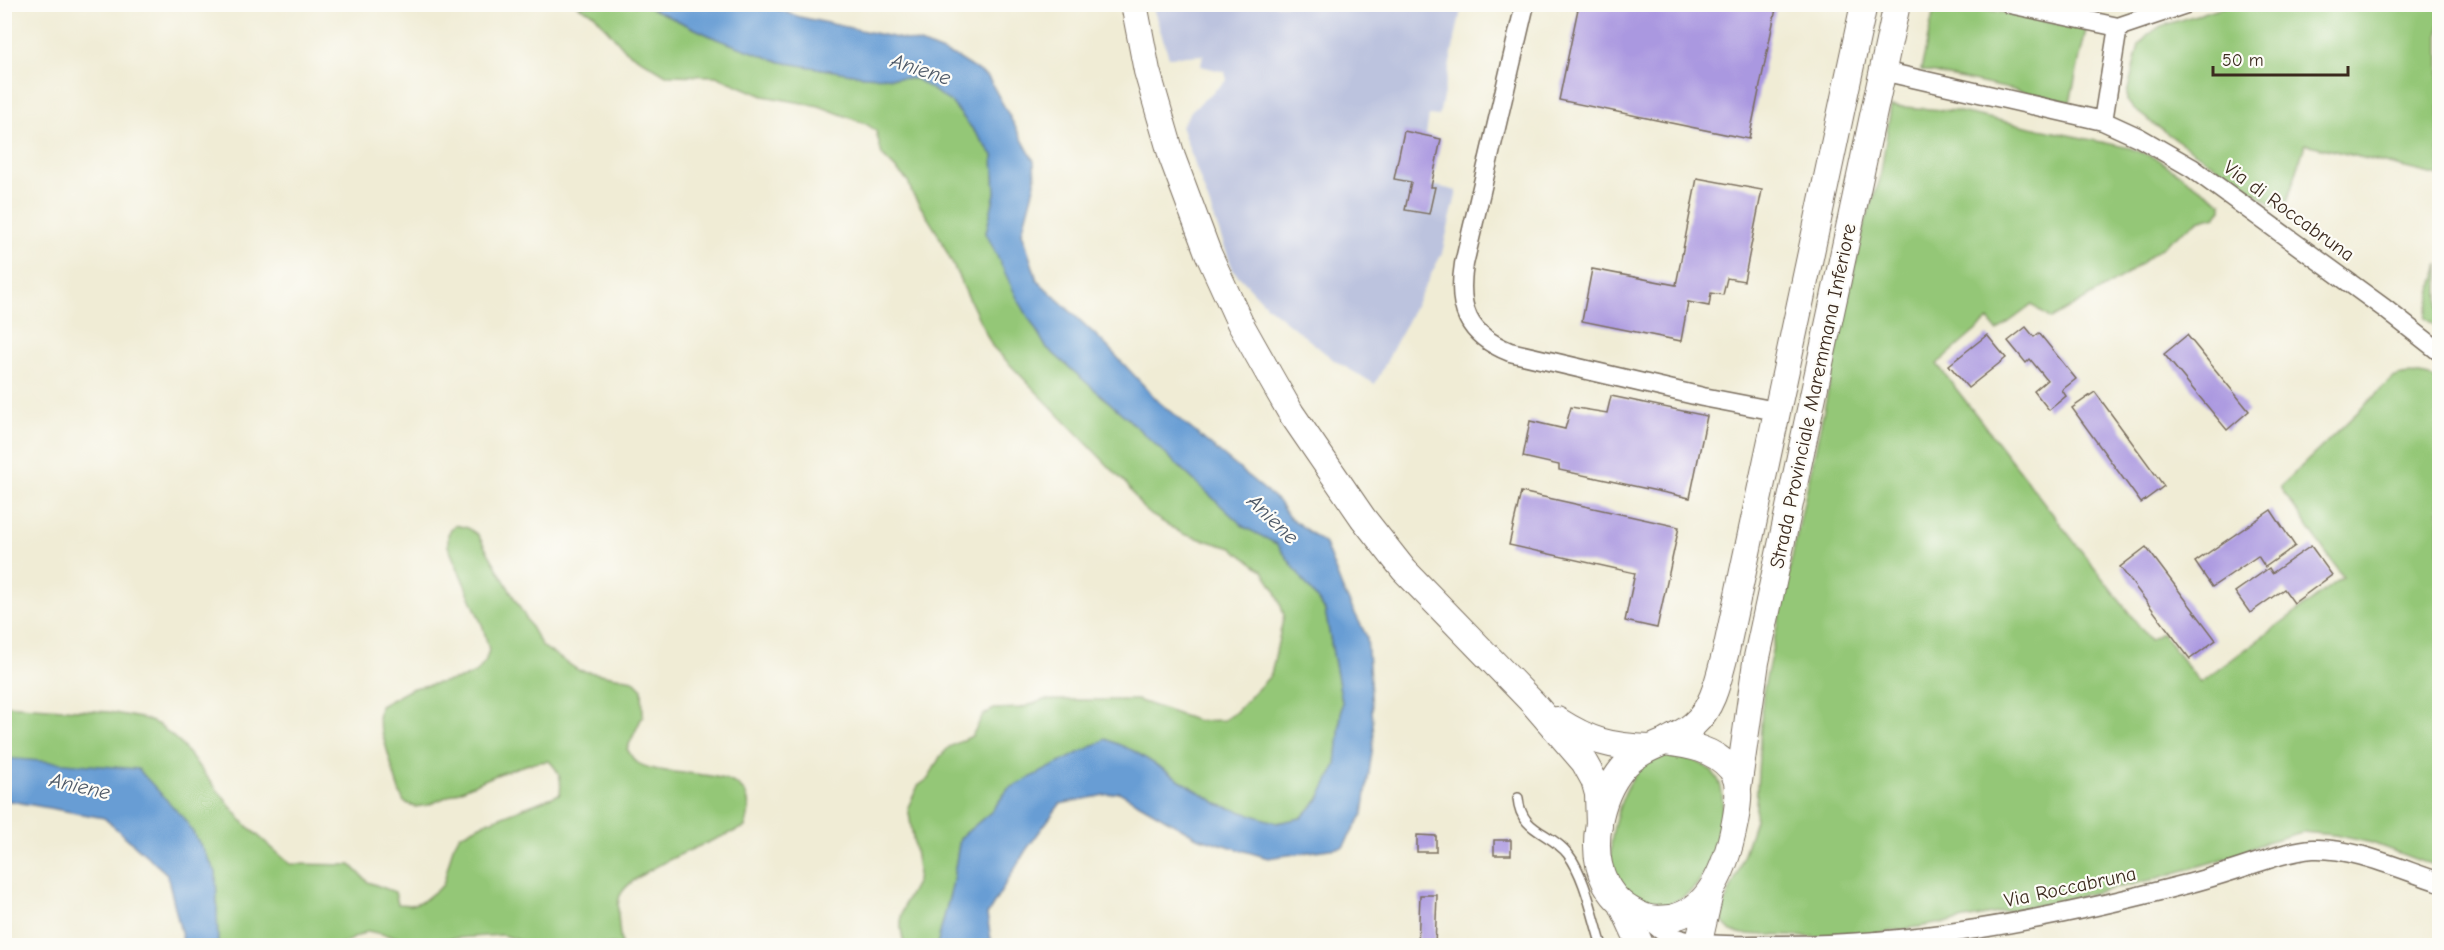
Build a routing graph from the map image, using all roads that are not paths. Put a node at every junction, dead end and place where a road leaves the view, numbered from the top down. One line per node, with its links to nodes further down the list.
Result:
1 (1134, 4): 12 (main road)
2 (1525, 4): 11 (street)
3 (1864, 4): 11 (main road, Strada Provinciale Maremmana Inferiore)
4 (1897, 4): 8 (main road, Strada Provinciale Maremmana Inferiore)
5 (2010, 4): 7 (street)
6 (2187, 4): 7 (street)
7 (2118, 27): 9 (street)
8 (1882, 71): 9 (street, Via di Roccabruna); 14 (main road, Strada Provinciale Maremmana Inferiore)
9 (2103, 121): 10 (street, Via di Roccabruna)
10 (2439, 352)
11 (1776, 411): 13 (main road, Strada Provinciale Maremmana Inferiore)
12 (1533, 703): 13 (main road); 16 (main road)
13 (1657, 745): 14 (main road); 16 (main road)
14 (1738, 788): 18 (main road)
15 (1518, 798): 22 (lane)
16 (1599, 826): 19 (main road)
17 (2439, 882): 21 (street, Via Roccabruna)
18 (1711, 889): 20 (main road); 21 (main road)
19 (1622, 905): 20 (main road); 23 (main road)
20 (1648, 918): 21 (street, Via Roccabruna)
21 (1699, 944)
22 (1602, 945)
23 (1641, 945)

